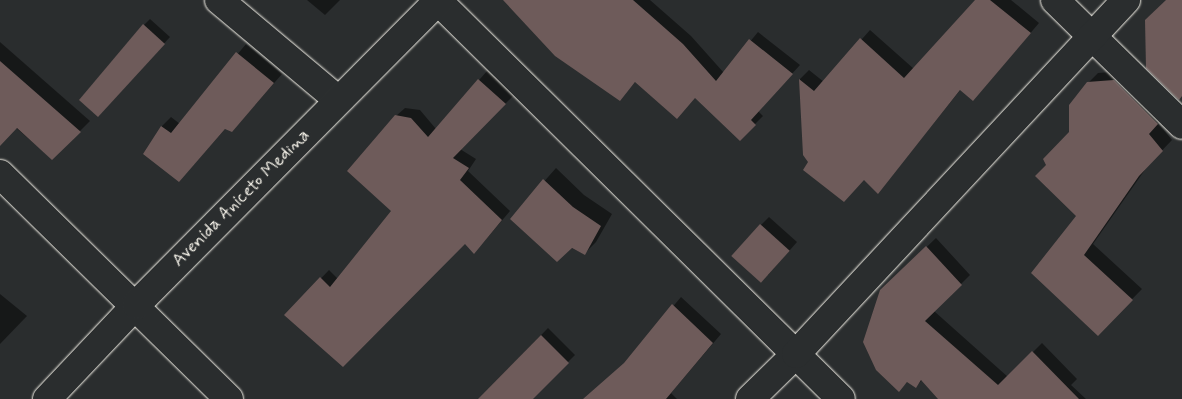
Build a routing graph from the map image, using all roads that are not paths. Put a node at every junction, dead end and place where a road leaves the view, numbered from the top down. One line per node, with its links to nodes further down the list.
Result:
1 (219, 0): 6 (street)
2 (438, 0): 6 (street, Avenida Aniceto Medina); 10 (street)
3 (1055, 0): 5 (street)
4 (1126, 0): 5 (street)
5 (1090, 36): 7 (street); 10 (street)
6 (338, 100): 9 (street, Avenida Aniceto Medina)
7 (1182, 125)
8 (0, 174): 9 (street)
9 (136, 305): 11 (street, Avenida Aniceto Medina); 12 (street)
10 (796, 354): 13 (street); 14 (street)
11 (47, 399)
12 (229, 399)
13 (750, 399)
14 (841, 399)

